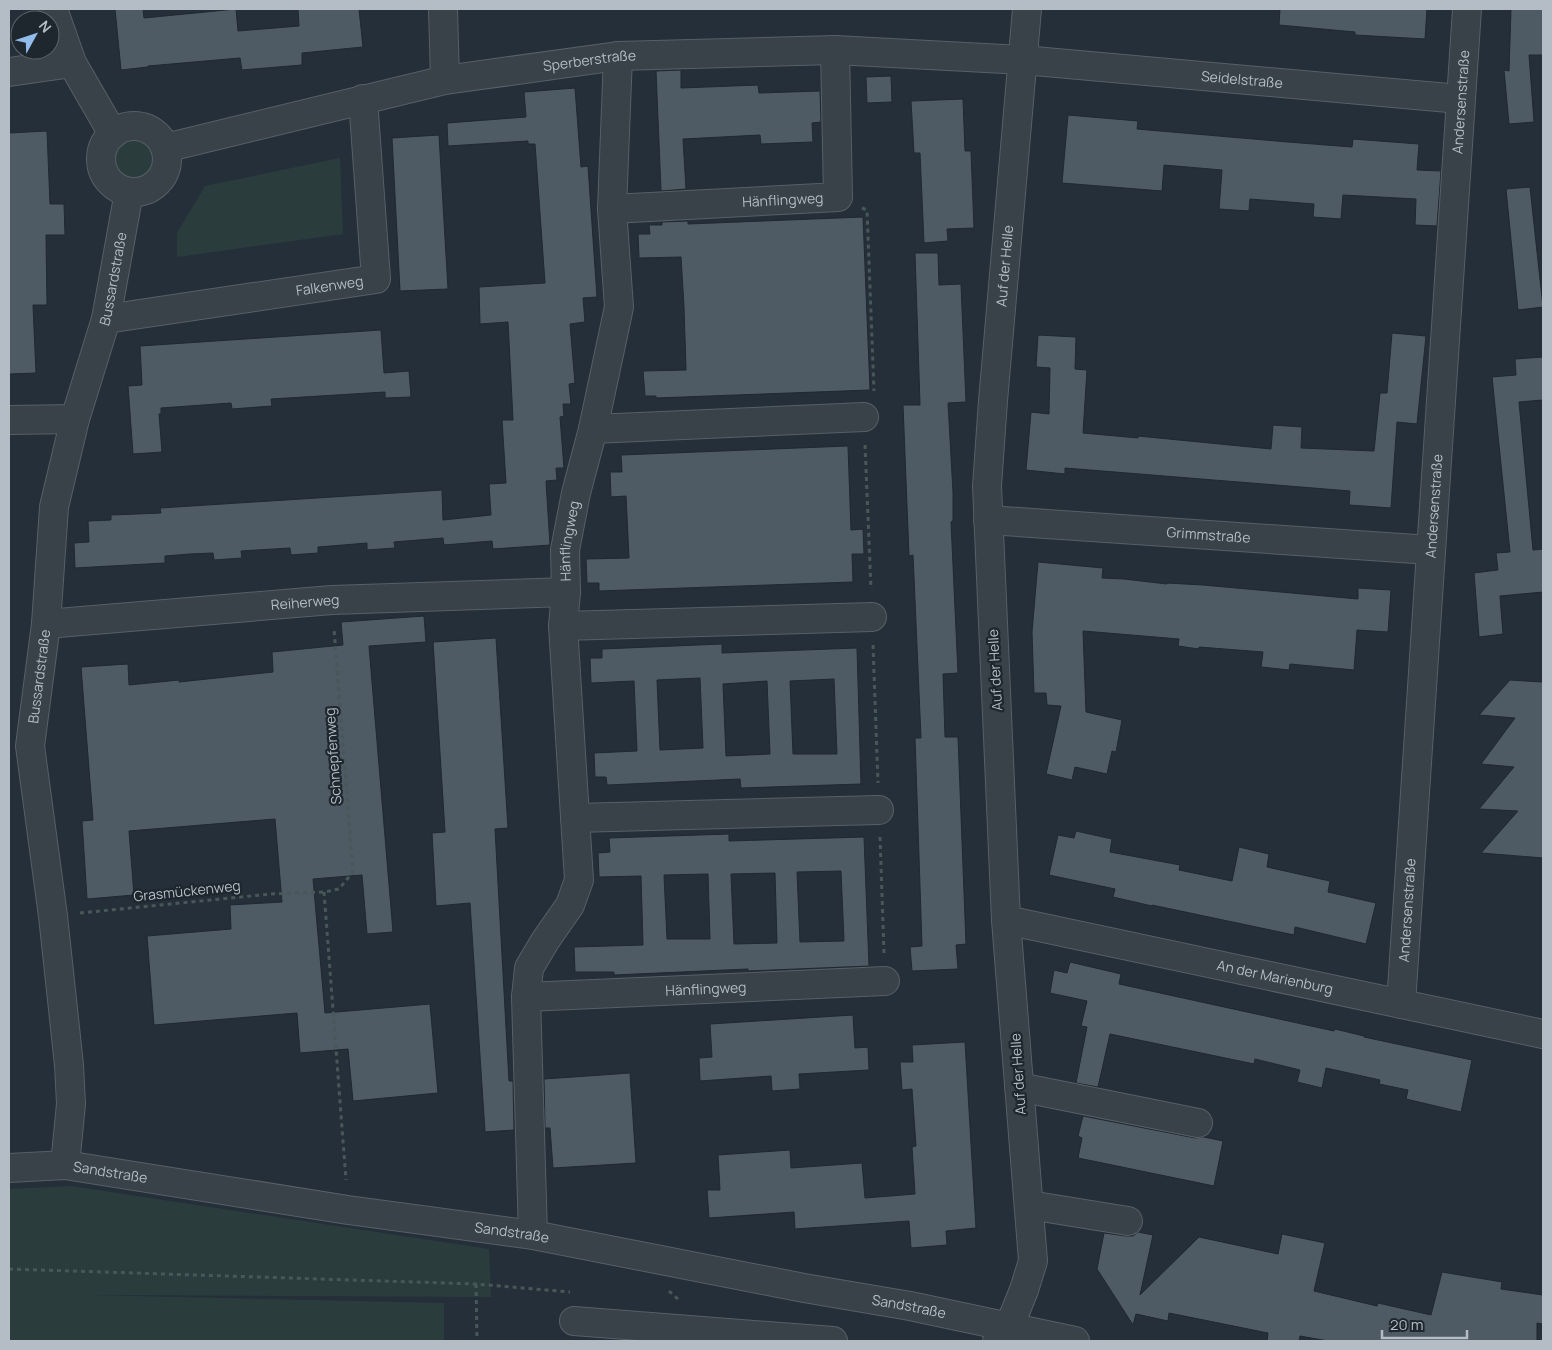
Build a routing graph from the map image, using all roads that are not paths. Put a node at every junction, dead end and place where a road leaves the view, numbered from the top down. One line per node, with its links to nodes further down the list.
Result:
1 (53, 9): 8 (street)
2 (443, 9): 10 (street)
3 (1027, 9): 7 (street, Auf der Helle)
4 (1467, 9): 11 (street, Andersenstraße)
5 (835, 50): 6 (street, Sperberstraße); 7 (street, Sperberstraße); 16 (street, Hänflingweg)
6 (618, 56): 10 (street, Sperberstraße); 16 (street, Hänflingweg)
7 (1023, 60): 11 (street, Seidelstraße); 22 (street, Auf der Helle)
8 (72, 63): 9 (street); 13 (street)
9 (9, 72)
10 (445, 80): 12 (street, Sperberstraße)
11 (1460, 99): 23 (street, Andersenstraße)
12 (363, 100): 14 (street, Sperberstraße); 17 (street, Falkenweg)
13 (113, 134): 14 (street); 15 (street)
14 (165, 148): 15 (street)
15 (129, 192): 17 (street, Bussardstraße)
16 (612, 210): 21 (street, Hänflingweg)
17 (106, 319): 19 (street, Bussardstraße)
18 (864, 417): 21 (street)
19 (75, 419): 20 (street); 26 (street, Bussardstraße)
20 (9, 420)
21 (593, 429): 24 (street, Hänflingweg)
22 (988, 520): 23 (street, Grimmstraße); 31 (street, Auf der Helle)
23 (1430, 550): 34 (street, Andersenstraße)
24 (566, 592): 26 (street, Reiherweg); 27 (street, Hänflingweg)
25 (872, 617): 27 (street)
26 (46, 624): 28 (street, Bussardstraße)
27 (563, 626): 30 (street, Hänflingweg)
28 (19, 747): 38 (street, Bussardstraße)
29 (879, 810): 30 (street)
30 (575, 818): 33 (street, Hänflingweg)
31 (1006, 920): 34 (street, An der Marienburg); 36 (street, Auf der Helle)
32 (885, 981): 33 (street, Hänflingweg)
33 (526, 998): 42 (street, Hänflingweg)
34 (1401, 1004): 35 (street, An der Marienburg)
35 (1543, 1034)
36 (1019, 1086): 37 (street); 40 (street, Auf der Helle)
37 (1198, 1123)
38 (65, 1165): 39 (street, Sandstraße); 42 (street, Sandstraße)
39 (9, 1168)
40 (1029, 1205): 41 (street); 44 (street, Auf der Helle)
41 (1128, 1222)
42 (533, 1235): 44 (street, Sandstraße)
43 (574, 1322): 45 (street)
44 (1003, 1334): 46 (street, Sandstraße)
45 (833, 1341)
46 (1075, 1341)

